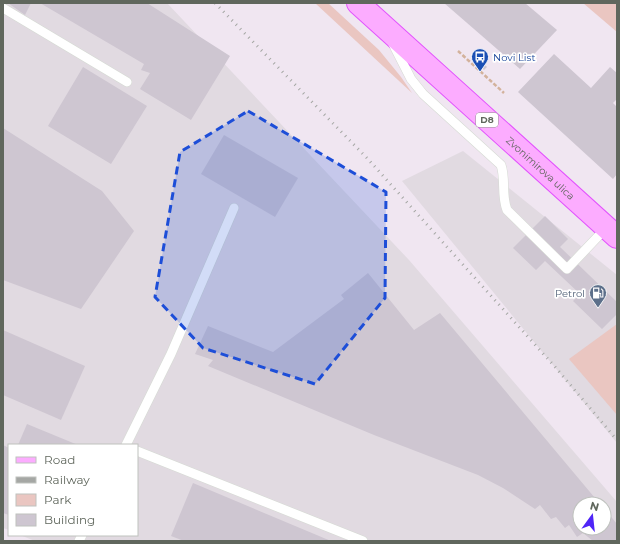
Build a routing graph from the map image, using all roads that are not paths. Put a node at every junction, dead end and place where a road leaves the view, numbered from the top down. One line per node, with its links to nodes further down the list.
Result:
1 (358, 3): 3 (main road, Zvonimirova ulica / D8)
2 (3, 8): 4 (lane)
3 (386, 28): 6 (main road, Zvonimirova ulica / D8); 6 (lane)
4 (127, 82)
5 (234, 208): 7 (lane)
6 (612, 232)
7 (126, 444)
8 (138, 451): 9 (lane)
9 (363, 541)

